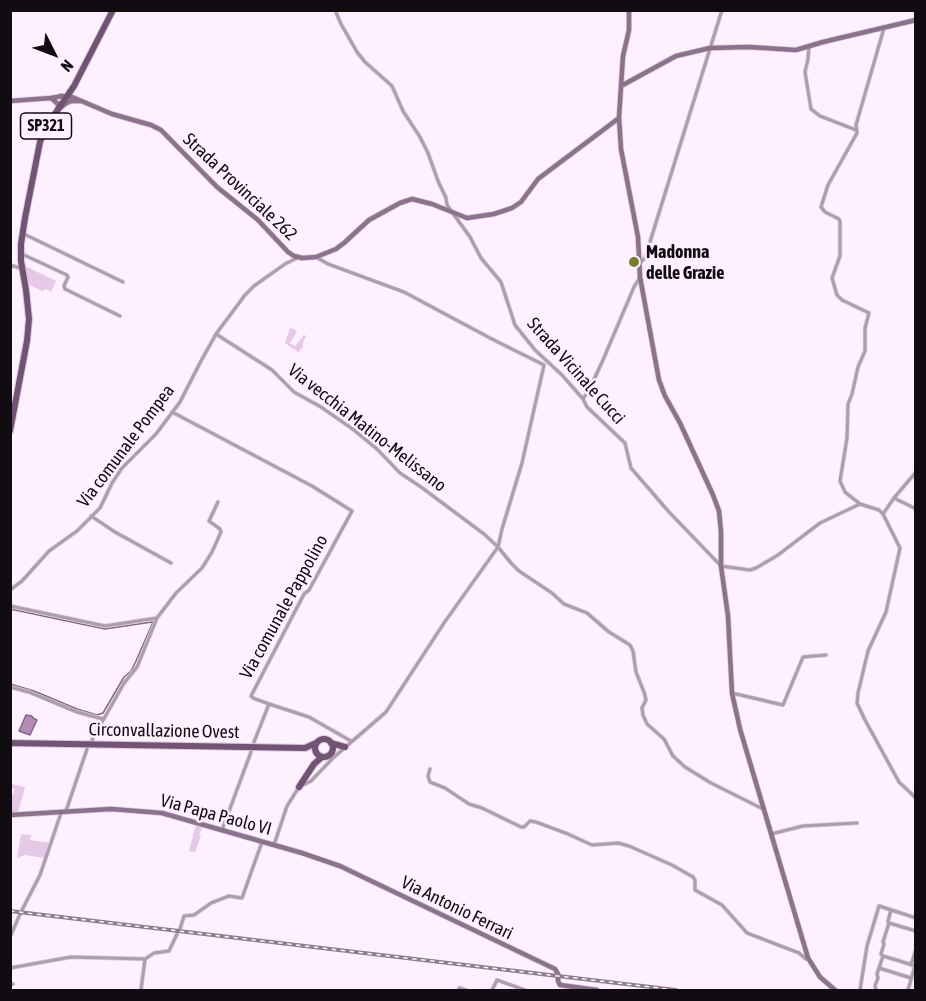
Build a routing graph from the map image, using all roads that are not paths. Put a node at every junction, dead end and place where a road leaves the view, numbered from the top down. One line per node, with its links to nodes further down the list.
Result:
1 (113, 10): 9 (main road, SP321)
2 (335, 10): 18 (street, Strada Vicinale Cucci)
3 (629, 10): 10 (street)
4 (722, 10): 8 (street)
5 (915, 20): 6 (street)
6 (884, 28): 7 (street); 17 (street)
7 (809, 46): 8 (street); 17 (street)
8 (710, 48): 10 (street); 23 (street)
9 (74, 86): 11 (main road, SP321); 14 (street)
10 (621, 86): 16 (street)
11 (63, 97): 12 (street, Strada Provinciale 262); 14 (street, Strada Provinciale 262); 15 (main road, SP321)
12 (51, 98): 13 (street); 15 (street)
13 (10, 101)
14 (82, 101): 15 (street); 21 (street, Strada Provinciale 262)
15 (58, 110): 19 (main road, SP321)
16 (620, 118): 18 (street, Strada Provinciale 262); 23 (street)
17 (856, 130): 36 (street)
18 (451, 212): 22 (street, Strada Provinciale 262); 30 (street, Strada Vicinale Cucci)
19 (22, 233): 20 (main road, SP321); 27 (street)
20 (21, 254): 25 (main road, SP321); 28 (street)
21 (298, 257): 22 (street, Strada Provinciale 262); 29 (street, Via comunale Pompea)
22 (316, 257): 40 (street)
23 (639, 264): 26 (street)
24 (10, 265): 25 (street)
25 (22, 268): 32 (main road, SP321)
26 (640, 278): 30 (street); 42 (street)
27 (123, 282)
28 (120, 316)
29 (216, 334): 31 (street, Via comunale Pompea); 40 (street, Via vecchia Matino-Melissano)
30 (584, 399): 42 (street, Strada Vicinale Cucci)
31 (172, 412): 39 (street, Via comunale Pompea); 49 (street, Via comunale Pappolino)
32 (10, 431)
33 (915, 472): 34 (street)
34 (894, 498): 37 (street); 38 (street)
35 (218, 502): 45 (street)
36 (860, 504): 38 (street); 42 (street)
37 (915, 509)
38 (883, 514): 62 (street)
39 (92, 516): 41 (street); 43 (street, Via comunale Pompea)
40 (498, 547): 52 (street); 63 (street)
41 (171, 563)
42 (721, 566): 48 (street)
43 (10, 590)
44 (10, 606): 45 (street)
45 (157, 618): 50 (street)
46 (826, 655): 48 (street)
47 (10, 687): 50 (street)
48 (732, 693): 63 (street)
49 (268, 704): 52 (street); 54 (street, Via comunale Pappolino)
50 (104, 719): 51 (street)
51 (92, 740)
52 (351, 741): 56 (street)
53 (10, 742): 58 (main road, Circonvallazione Ovest)
54 (254, 742)
55 (332, 746): 56 (main road); 58 (main road); 58 (main road)
56 (343, 746): 61 (street)
57 (87, 749): 64 (street)
58 (317, 751): 61 (main road)
59 (251, 752): 67 (street)
60 (430, 769): 81 (street)
61 (299, 787): 70 (street)
62 (915, 798)
63 (764, 810): 68 (street)
64 (64, 812): 65 (street, Via Papa Paolo VI); 67 (street, Via Papa Paolo VI); 78 (street)
65 (10, 815)
66 (857, 823): 68 (street)
67 (222, 830): 69 (street, Via Papa Paolo VI)
68 (771, 834): 81 (street)
69 (262, 842): 70 (street, Via Papa Paolo VI); 75 (street)
70 (274, 845): 71 (street, Via Papa Paolo VI)
71 (340, 867): 88 (street, Via Antonio Ferrari)
72 (891, 910): 73 (street); 74 (street); 96 (street)
73 (915, 918)
74 (889, 923): 76 (street); 80 (street)
75 (180, 929)
76 (915, 932)
77 (177, 934): 82 (street)
78 (10, 937)
79 (915, 949): 83 (street)
80 (883, 956): 83 (street); 85 (street)
81 (808, 958): 95 (street)
82 (145, 959): 84 (street); 90 (street)
83 (914, 966): 86 (street)
84 (10, 968)
85 (879, 968): 86 (street); 89 (street)
86 (911, 978): 98 (street)
87 (459, 988): 91 (street)
88 (559, 988): 94 (street)
89 (876, 989): 97 (street)
90 (141, 990)
91 (466, 990)
92 (492, 990): 93 (street)
93 (525, 990)
94 (596, 990)
95 (835, 990)
96 (860, 990)
97 (883, 990)
98 (908, 990)

